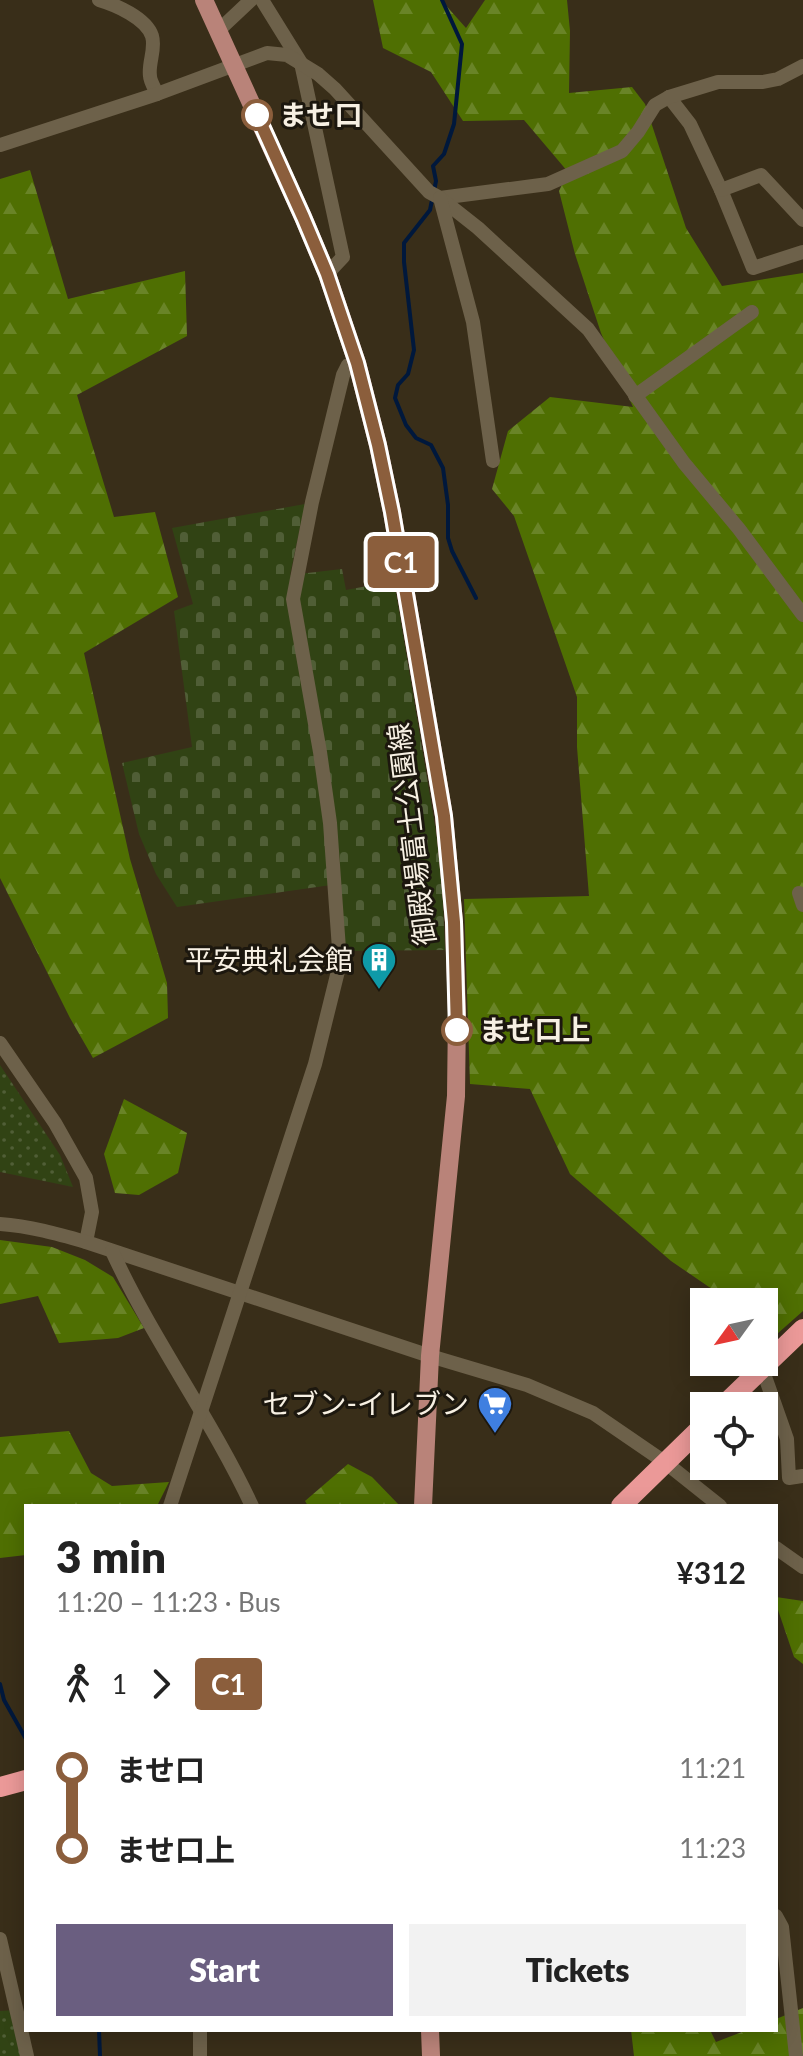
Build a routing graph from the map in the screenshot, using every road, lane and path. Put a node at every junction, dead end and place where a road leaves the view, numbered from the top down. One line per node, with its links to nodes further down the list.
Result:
1 (99, 0): 9 (street)
2 (204, 0): 5 (main road, 御殿場富士公園線)
3 (251, 0): 5 (street)
4 (262, 0): 6 (street)
5 (218, 31): 7 (main road, 御殿場富士公園線)
6 (301, 63): 7 (street); 13 (street); 16 (street)
7 (234, 65): 9 (street); 16 (main road, 御殿場富士公園線)
8 (803, 66): 10 (street)
9 (157, 94): 11 (street)
10 (669, 97): 12 (street); 13 (street)
11 (0, 145)
12 (721, 190): 14 (street); 15 (street)
13 (440, 198): 19 (street); 20 (street)
14 (803, 220)
15 (803, 252)
16 (327, 274): 18 (main road, 御殿場富士公園線)
17 (752, 312): 19 (street)
18 (357, 363): 26 (street); 29 (main road, 御殿場富士公園線)
19 (635, 396): 21 (street)
20 (493, 461)
21 (803, 615)
22 (0, 1043): 24 (street)
23 (0, 1224): 24 (street)
24 (86, 1242): 25 (street)
25 (112, 1251): 26 (street); 33 (street)
26 (240, 1295): 29 (street); 33 (street)
27 (803, 1329): 28 (highway)
28 (778, 1353)
29 (430, 1356): 35 (street); 39 (main road, 御殿場富士公園線)
30 (754, 1376): 32 (highway)
31 (765, 1376): 36 (street)
32 (737, 1392)
33 (200, 1412): 37 (street); 38 (street)
34 (690, 1439): 35 (highway)
35 (666, 1463): 40 (highway); 41 (street)
36 (803, 1476)
37 (171, 1504)
38 (251, 1504)
39 (423, 1504)
40 (623, 1504)
41 (717, 1504)
42 (778, 1549): 43 (street)
43 (803, 1567)
44 (24, 1781): 45 (highway)
45 (0, 1787)
46 (778, 1920): 53 (street)
47 (0, 1939): 50 (street)
48 (200, 2032): 51 (street)
49 (430, 2032): 52 (main road)
50 (27, 2056)
51 (200, 2056)
52 (431, 2056)
53 (796, 2056)

